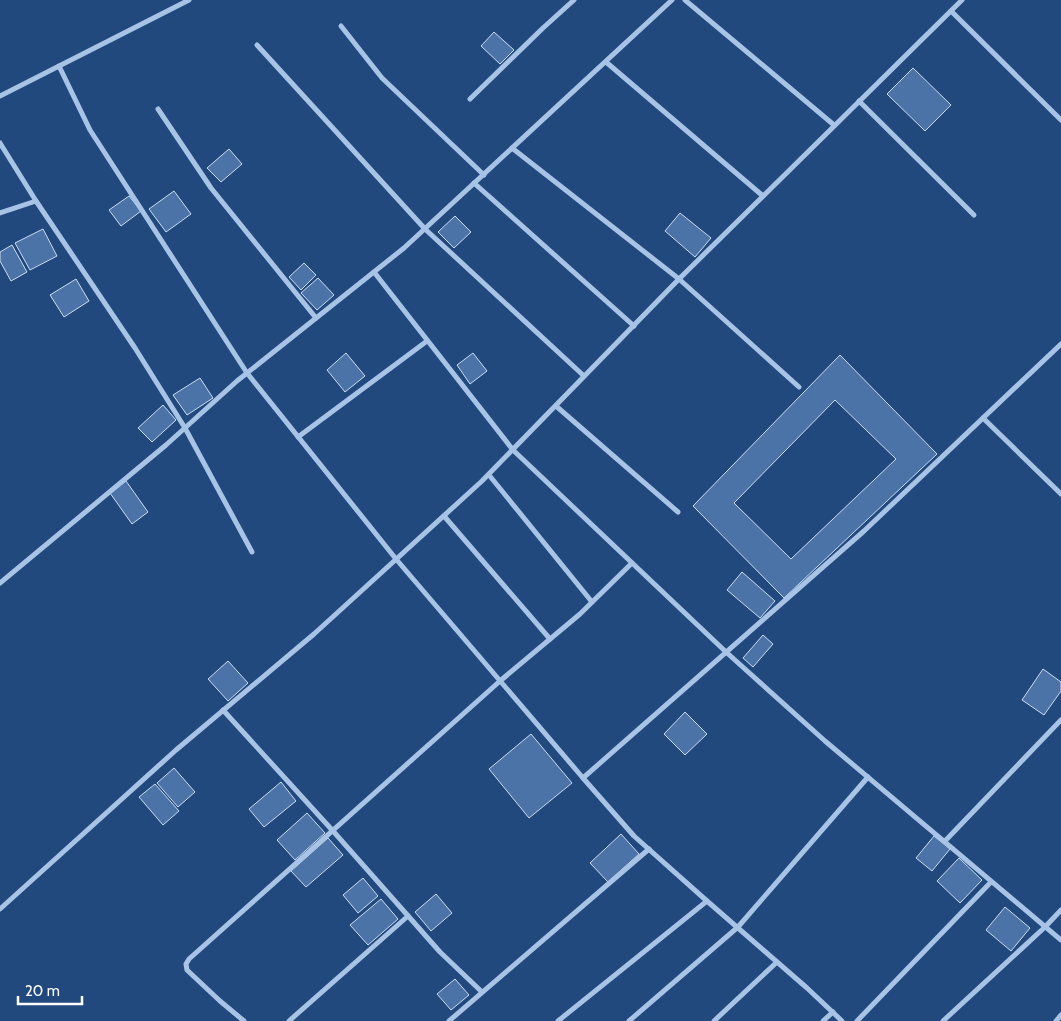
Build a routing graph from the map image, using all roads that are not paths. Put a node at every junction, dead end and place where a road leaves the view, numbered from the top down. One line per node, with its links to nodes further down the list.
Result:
1 (189, 0): 10 (street)
2 (574, 0): 12 (street)
3 (672, 0): 9 (street)
4 (686, 0): 16 (street)
5 (962, 0): 6 (street)
6 (951, 11): 13 (street); 15 (street)
7 (341, 26): 19 (street)
8 (257, 45): 25 (street)
9 (606, 62): 18 (street); 21 (street)
10 (59, 66): 11 (street); 32 (street)
11 (0, 96)
12 (470, 99)
13 (859, 101): 16 (street); 24 (street)
14 (158, 109): 28 (street)
15 (1061, 120)
16 (834, 125): 21 (street)
17 (0, 143): 22 (street)
18 (512, 148): 19 (street); 27 (street)
19 (484, 175): 20 (street)
20 (474, 183): 25 (street); 29 (street)
21 (763, 196): 27 (street)
22 (36, 201): 23 (street); 37 (street)
23 (0, 213)
24 (974, 215)
25 (425, 229): 26 (street); 33 (street)
26 (374, 272): 28 (street); 30 (street)
27 (679, 279): 29 (street); 34 (street)
28 (316, 318): 32 (street)
29 (634, 326): 33 (street)
30 (427, 341): 38 (street); 39 (street)
31 (1061, 344): 36 (street)
32 (247, 373): 37 (street); 38 (street)
33 (584, 376): 35 (street)
34 (799, 387)
35 (556, 406): 39 (street); 42 (street)
36 (983, 418): 41 (street); 50 (street)
37 (185, 428): 44 (street); 47 (street)
38 (298, 437): 45 (street)
39 (513, 450): 40 (street); 46 (street)
40 (489, 475): 43 (street); 48 (street)
41 (1061, 494)
42 (678, 512)
43 (444, 516): 45 (street); 49 (street)
44 (252, 552)
45 (396, 559): 51 (street); 52 (street)
46 (632, 563): 48 (street); 50 (street)
47 (0, 582)
48 (592, 602): 49 (street)
49 (550, 639): 51 (street)
50 (726, 652): 54 (street); 55 (street)
51 (500, 681): 55 (street); 56 (street)
52 (223, 710): 56 (street); 61 (street)
53 (1061, 720): 57 (street)
54 (868, 777): 57 (street); 64 (street)
55 (583, 778): 58 (street)
56 (333, 831): 63 (street); 71 (street)
57 (945, 841): 59 (street)
58 (649, 849): 60 (street); 68 (street)
59 (991, 882): 65 (street); 79 (street)
60 (707, 901): 64 (street); 74 (street)
61 (0, 909)
62 (1061, 910): 65 (street)
63 (408, 916): 68 (street); 72 (street)
64 (738, 927): 67 (street); 75 (street)
65 (1045, 927): 66 (street); 80 (street)
66 (1061, 940)
67 (777, 962): 69 (street); 76 (street)
68 (482, 992): 73 (street)
69 (833, 1012): 77 (street); 78 (street)
70 (1061, 1015): 81 (street)
71 (244, 1021)
72 (289, 1021)
73 (449, 1021)
74 (558, 1021)
75 (629, 1021)
76 (714, 1021)
77 (823, 1021)
78 (842, 1021)
79 (857, 1021)
80 (943, 1021)
81 (1056, 1021)

